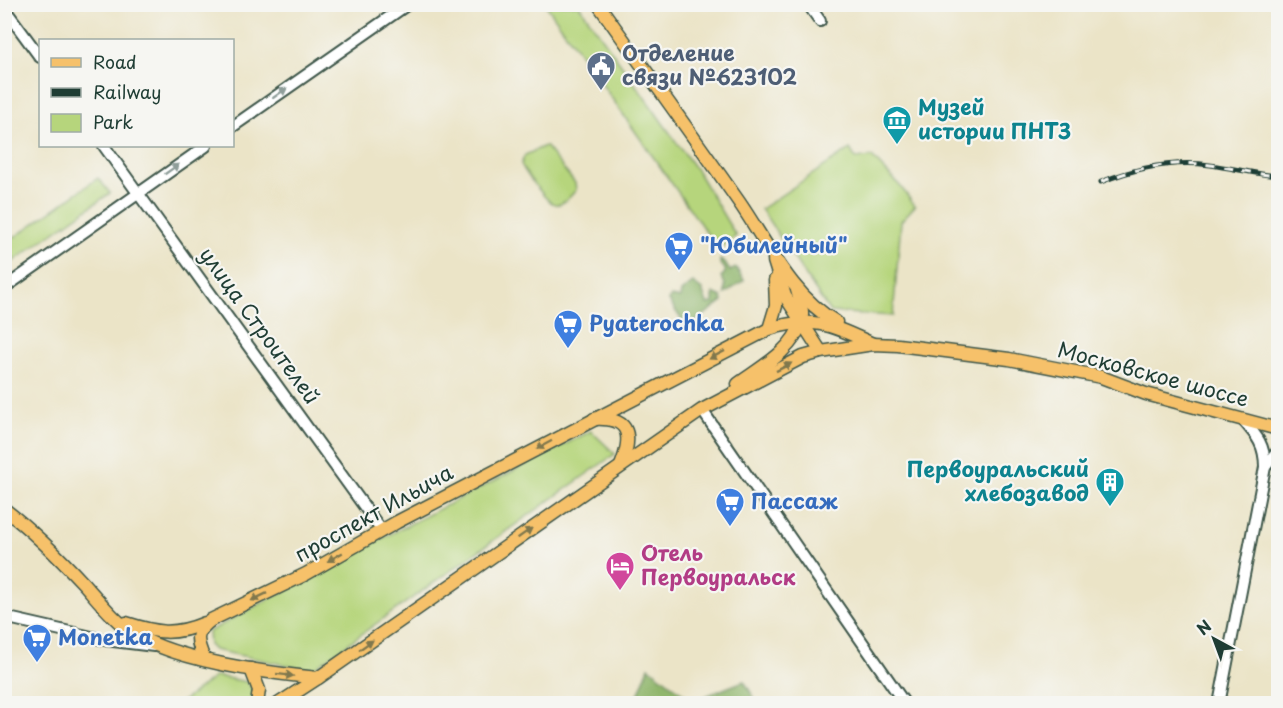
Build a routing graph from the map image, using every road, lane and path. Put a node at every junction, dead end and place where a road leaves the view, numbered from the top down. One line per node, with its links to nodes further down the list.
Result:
1 (408, 4): 7 (street, one-way to 1)
2 (598, 4): 11 (main road)
3 (807, 4): 5 (street)
4 (4, 8): 6 (street)
5 (820, 21)
6 (39, 56)
7 (234, 126)
8 (105, 147): 10 (street, улица Строителей)
9 (205, 147): 10 (street, one-way to 9)
10 (139, 192): 14 (street); 27 (street, улица Строителей)
11 (770, 249): 12 (main road); 13 (main road)
12 (775, 264): 15 (main road); 16 (main road)
13 (796, 287): 15 (main road); 17 (main road)
14 (4, 288)
15 (801, 322): 16 (main road, проспект Ильича); 17 (main road, проспект Ильича); 18 (main road); 19 (main road)
16 (769, 329): 20 (main road, проспект Ильича, one-way to 20)
17 (873, 344): 18 (main road); 21 (main road, Московское шоссе)
18 (821, 352): 19 (main road, one-way to 18)
19 (708, 406): 24 (main road); 37 (street)
20 (594, 419): 24 (main road); 27 (main road, проспект Ильича, one-way to 27)
21 (1243, 420): 22 (main road, Московское шоссе); 25 (street)
22 (1278, 429)
23 (1278, 451): 25 (street)
24 (621, 466): 34 (main road, one-way to 24)
25 (1265, 467): 38 (street)
26 (4, 509): 30 (main road)
27 (382, 531): 29 (main road, проспект Ильича, one-way to 29)
28 (4, 617): 31 (street)
29 (211, 620): 30 (main road, проспект Ильича); 32 (main road)
30 (119, 621): 31 (main road)
31 (161, 647): 32 (main road)
32 (204, 659): 33 (main road)
33 (251, 669): 34 (main road, one-way to 34); 35 (main road)
34 (318, 678): 36 (main road)
35 (257, 704)
36 (278, 704)
37 (905, 704)
38 (1219, 704)

